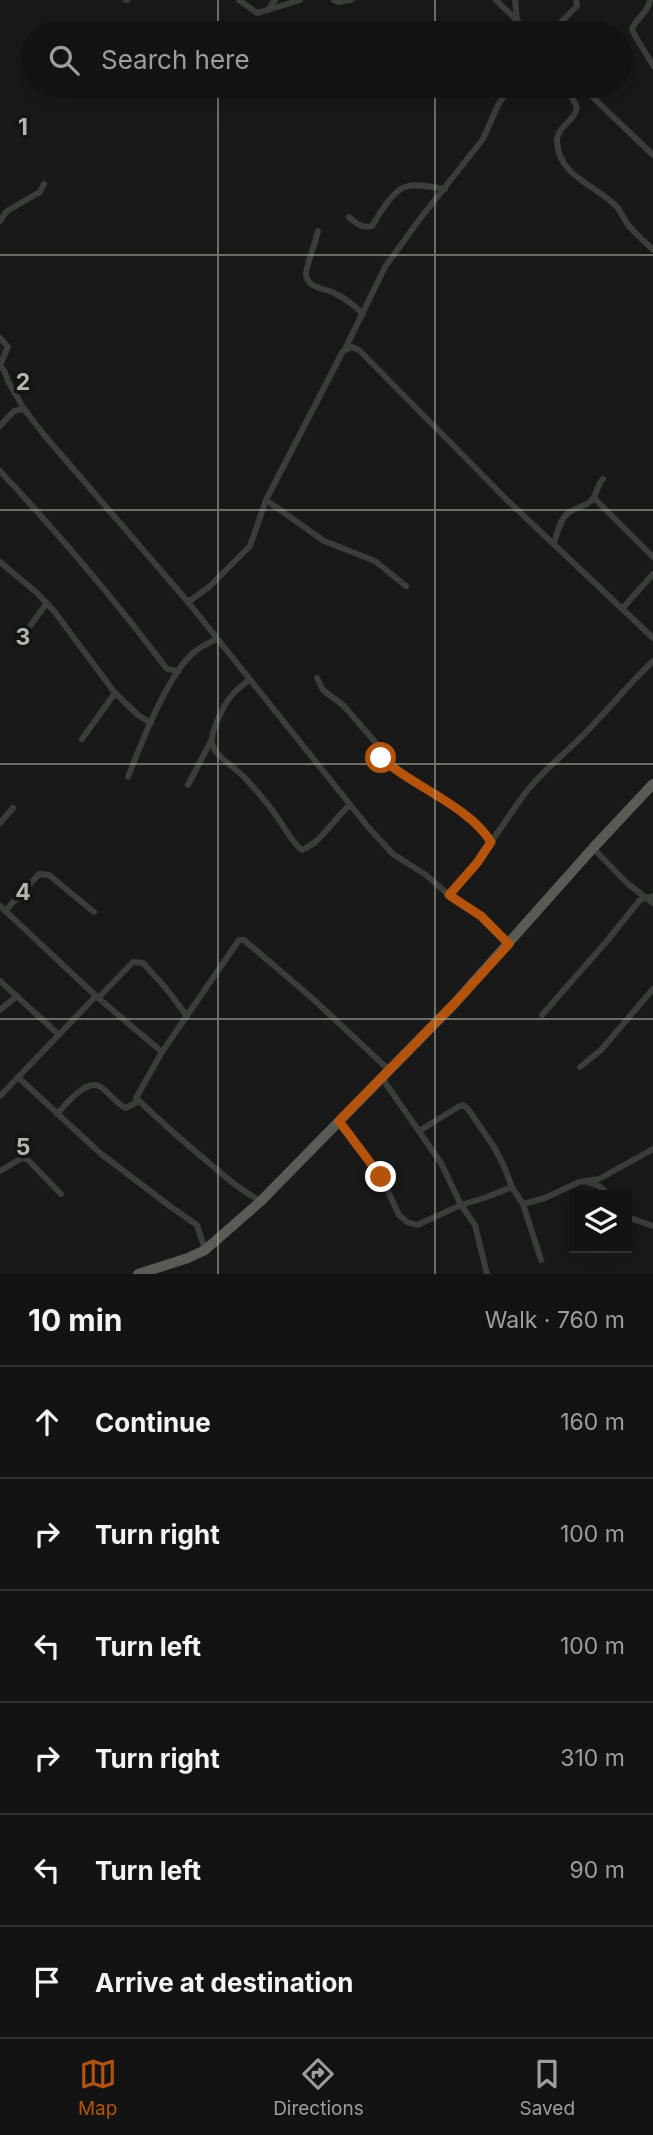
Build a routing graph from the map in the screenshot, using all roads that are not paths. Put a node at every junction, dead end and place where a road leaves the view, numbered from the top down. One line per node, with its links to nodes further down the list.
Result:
1 (239, 0): 11 (street)
2 (275, 0): 11 (street)
3 (300, 0): 11 (street)
4 (334, 0): 5 (street)
5 (351, 0)
6 (496, 0): 12 (street)
7 (515, 0): 12 (street)
8 (585, 0): 10 (street)
9 (650, 0): 14 (street)
10 (577, 3): 13 (street)
11 (268, 10)
12 (517, 20)
13 (561, 21)
14 (653, 66)
15 (503, 98): 20 (street)
16 (573, 98): 24 (street)
17 (594, 98): 18 (street)
18 (653, 155)
19 (44, 184): 22 (street)
20 (445, 189): 21 (street); 25 (street)
21 (349, 217)
22 (0, 220)
23 (318, 231): 25 (street)
24 (653, 250)
25 (363, 314): 27 (street)
26 (0, 338): 28 (street)
27 (345, 349): 34 (street); 35 (street)
28 (0, 366): 29 (street)
29 (24, 409): 30 (street); 40 (street)
30 (0, 426)
31 (0, 471): 47 (street)
32 (603, 479): 33 (street)
33 (594, 498): 35 (street); 36 (street)
34 (267, 500): 39 (street); 40 (street)
35 (554, 543): 42 (street)
36 (653, 557)
37 (0, 562): 41 (street)
38 (653, 574): 42 (street)
39 (406, 586)
40 (188, 602): 45 (street)
41 (47, 603): 43 (street); 50 (street)
42 (622, 609): 44 (street)
43 (21, 638)
44 (653, 638)
45 (216, 639): 47 (street); 49 (street)
46 (653, 661): 60 (street)
47 (179, 671): 51 (street)
48 (317, 678): 60 (street)
49 (249, 680): 53 (street); 57 (street)
50 (115, 693): 51 (street); 52 (street)
51 (151, 723): 54 (street)
52 (82, 738)
53 (211, 741): 56 (street); 57 (street)
54 (128, 777)
55 (653, 784): 61 (main road)
56 (188, 785)
57 (350, 805): 62 (street)
58 (13, 808): 59 (street)
59 (0, 824)
60 (491, 842): 62 (street)
61 (593, 848): 63 (street); 66 (main road)
62 (449, 895): 66 (street)
63 (651, 899): 72 (street)
64 (3, 908): 65 (street); 70 (street)
65 (94, 912)
66 (509, 944): 77 (main road)
67 (0, 981): 69 (street)
68 (653, 989): 76 (street)
69 (17, 996): 71 (street); 74 (street)
70 (97, 997): 73 (street); 74 (street); 75 (street)
71 (0, 1010)
72 (542, 1015)
73 (187, 1017): 75 (street); 77 (street)
74 (58, 1034): 78 (street)
75 (162, 1052): 80 (street)
76 (580, 1068)
77 (386, 1074): 82 (main road); 83 (street)
78 (19, 1078): 79 (street); 81 (street)
79 (0, 1096)
80 (139, 1101): 81 (street); 90 (street)
81 (57, 1114): 95 (street)
82 (339, 1121): 90 (main road); 92 (street)
83 (419, 1131): 87 (street); 92 (street)
84 (653, 1149): 86 (street)
85 (0, 1171): 89 (street)
86 (579, 1182): 88 (street); 91 (street)
87 (512, 1186): 91 (street); 92 (street)
88 (603, 1190)
89 (61, 1194)
90 (261, 1201): 95 (main road)
91 (523, 1204): 96 (street)
92 (461, 1205): 98 (street)
93 (632, 1219): 94 (street)
94 (653, 1226)
95 (205, 1250): 97 (main road)
96 (541, 1260)
97 (138, 1274)
98 (485, 1274)

